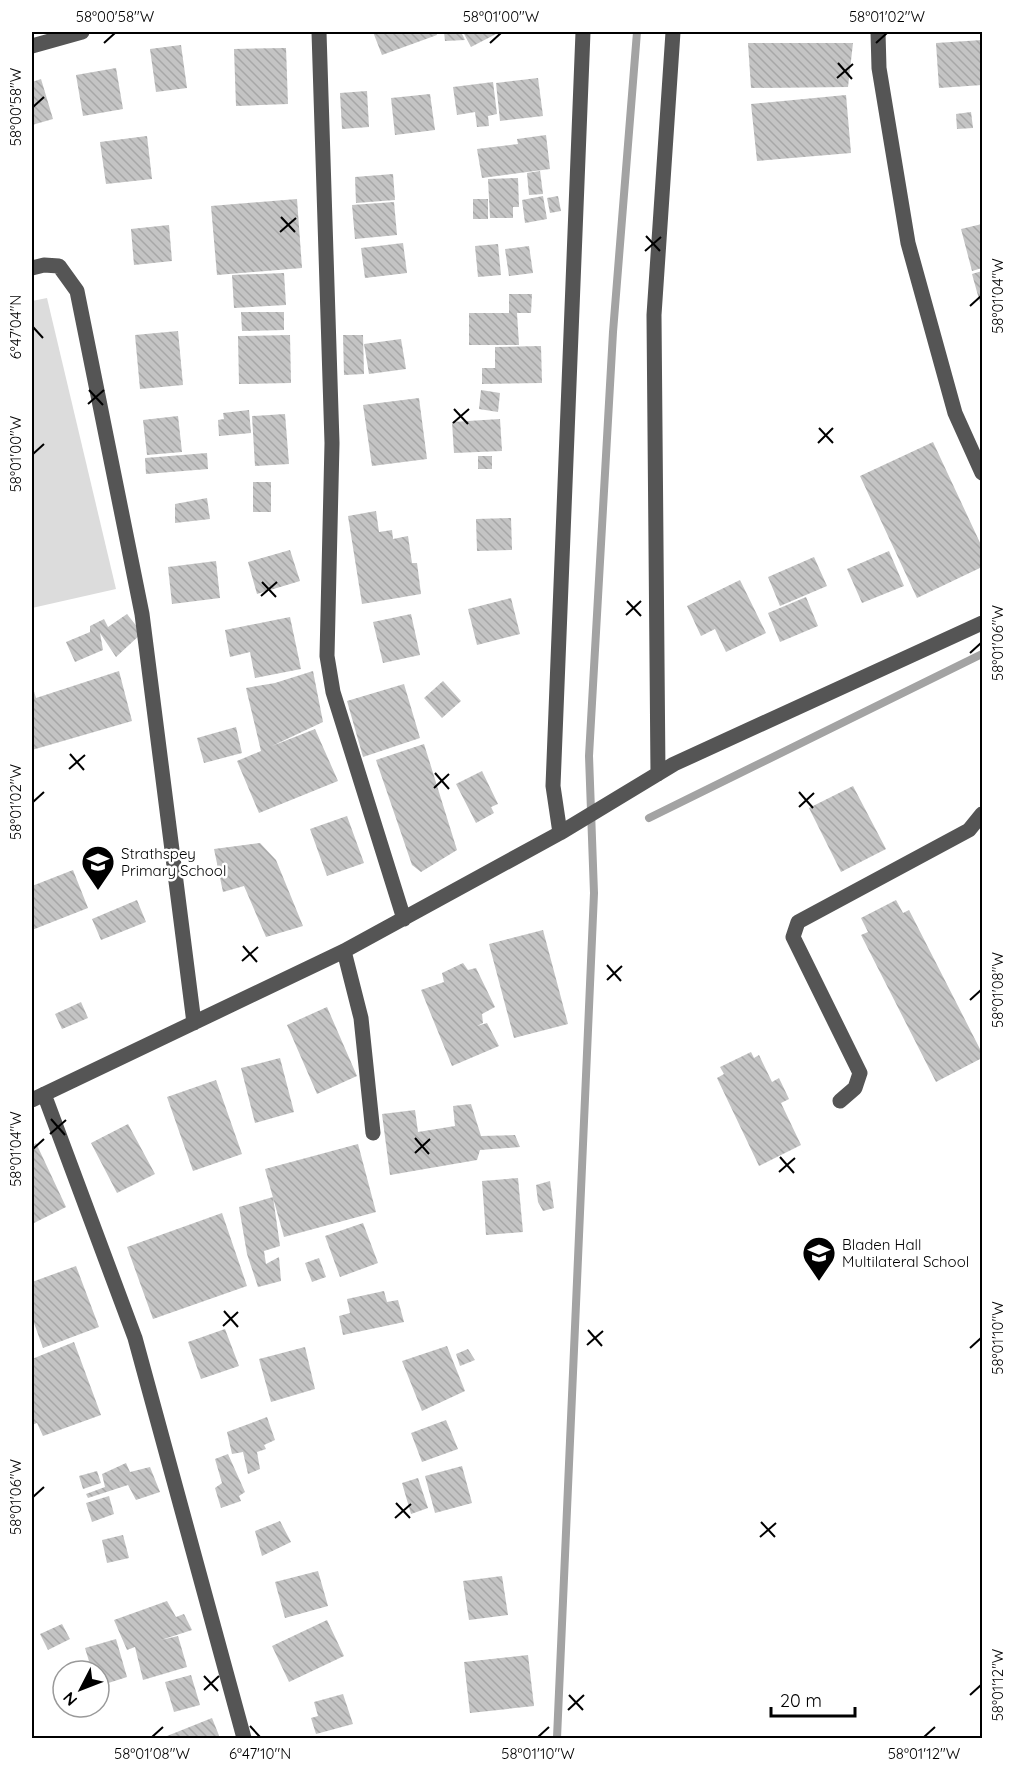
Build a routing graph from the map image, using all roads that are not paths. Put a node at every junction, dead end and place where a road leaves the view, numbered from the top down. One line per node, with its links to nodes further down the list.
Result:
1 (82, 32): 6 (street)
2 (319, 32): 13 (street)
3 (582, 32): 12 (street)
4 (673, 32): 10 (street)
5 (878, 32): 8 (street)
6 (32, 46)
7 (32, 268): 15 (street)
8 (982, 473)
9 (982, 623): 10 (street)
10 (658, 774): 12 (street)
11 (982, 814): 17 (street)
12 (560, 833): 13 (street)
13 (404, 919): 14 (street)
14 (344, 951): 15 (street); 18 (street)
15 (195, 1023): 16 (street)
16 (38, 1097): 19 (street)
17 (840, 1101)
18 (373, 1133)
19 (244, 1738)

